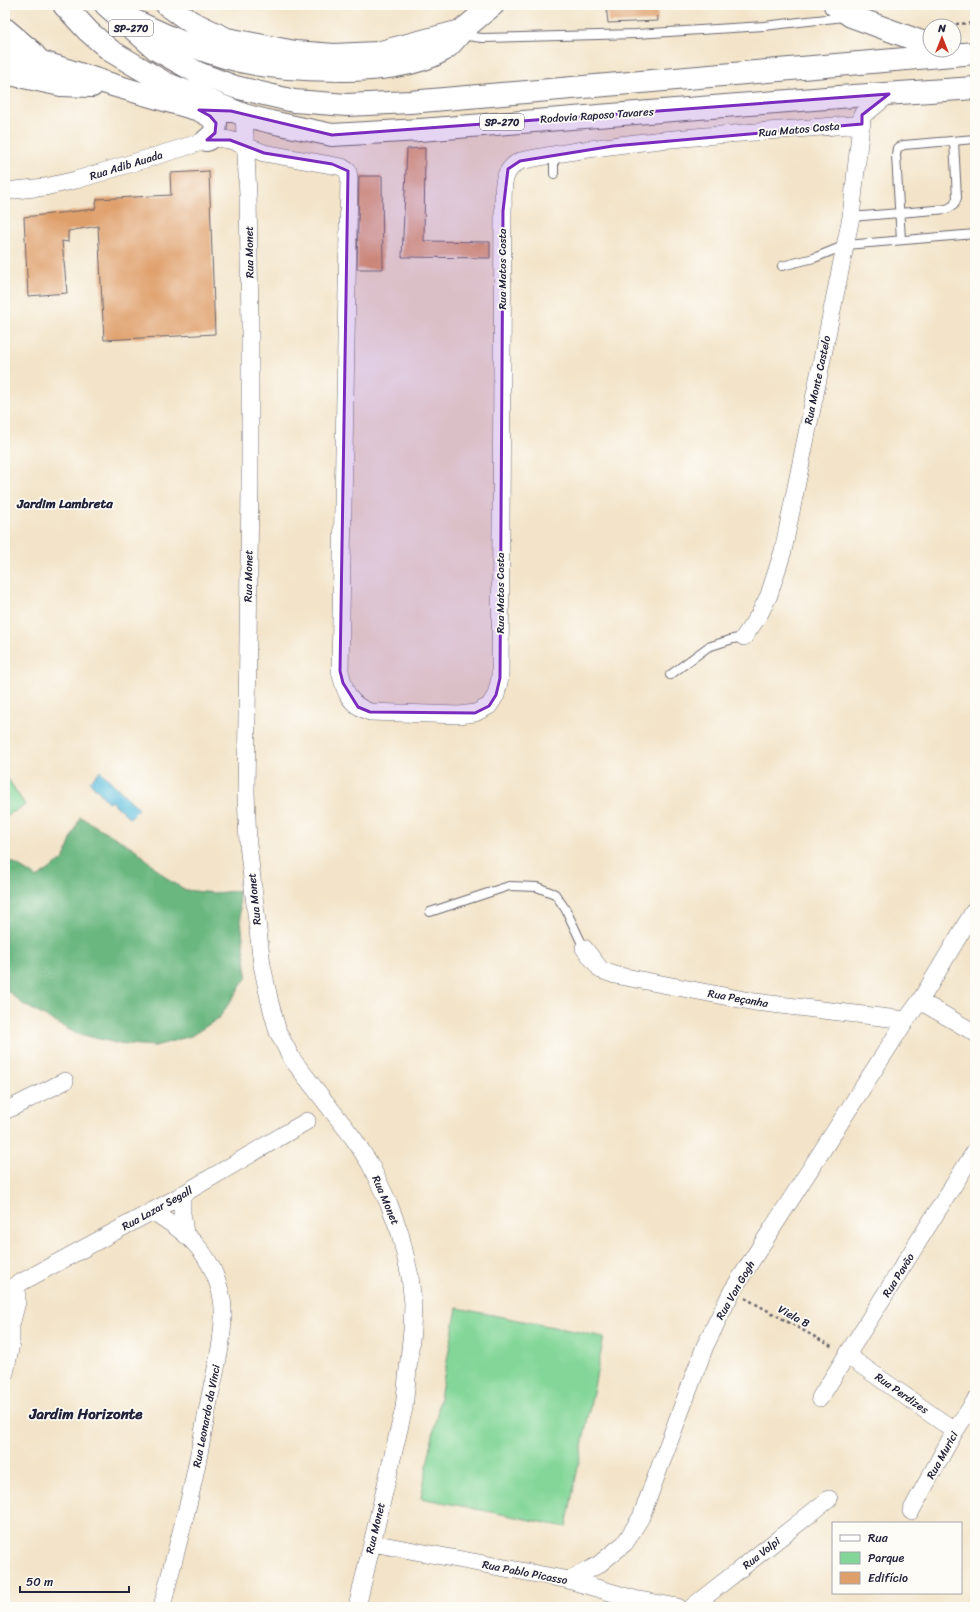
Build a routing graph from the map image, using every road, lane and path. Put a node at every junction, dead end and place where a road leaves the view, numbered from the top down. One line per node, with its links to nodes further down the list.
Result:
1 (64, 5): 18 (main road, Rodovia Raposo Tavares / SP-270)
2 (167, 5): 7 (main road)
3 (493, 5): 7 (main road)
4 (107, 6): 7 (main road); 10 (main road, SP-270)
5 (843, 10): 7 (lane); 8 (main road)
6 (5, 29): 11 (main road)
7 (462, 31)
8 (922, 42)
9 (5, 50): 11 (main road)
10 (922, 55)
11 (40, 62): 13 (main road)
12 (5, 73): 13 (main road)
13 (116, 86): 17 (main road)
14 (975, 88): 15 (main road, Rodovia Raposo Tavares / SP-270)
15 (889, 94): 16 (main road, Rodovia Raposo Tavares / SP-270); 19 (street)
16 (840, 97): 18 (main road, Rodovia Raposo Tavares / SP-270); 19 (street)
17 (199, 110): 18 (main road); 21 (main road)
18 (238, 113): 23 (street, Rua Monet)
19 (862, 119): 24 (street, Rua Matos Costa); 29 (street, Rua Monte Castelo)
20 (975, 139): 22 (lane)
21 (207, 140): 23 (street, Rua Adib Auada); 27 (street, Rua Adib Auada)
22 (954, 141): 28 (lane); 28 (lane)
23 (245, 147): 26 (street, Rua Adib Auada); 59 (street, Rua Monet)
24 (554, 155): 25 (lane); 26 (street, Rua Matos Costa)
25 (554, 174)
26 (349, 178)
27 (5, 191)
28 (899, 214): 29 (lane); 31 (lane)
29 (851, 217): 32 (street, Rua Monte Castelo)
30 (975, 234): 31 (lane)
31 (901, 240): 32 (lane)
32 (846, 245): 33 (lane); 34 (street, Rua Monte Castelo)
33 (782, 266)
34 (744, 637): 35 (lane)
35 (670, 675)
36 (975, 909): 39 (street, Rua Van Gogh)
37 (430, 912): 38 (lane)
38 (584, 948): 40 (street, Rua Peçanha)
39 (920, 1001): 40 (street, Rua Van Gogh); 41 (street)
40 (906, 1020): 50 (street, Rua Van Gogh)
41 (975, 1033)
42 (65, 1081): 43 (street)
43 (5, 1111)
44 (307, 1121): 46 (street, Rua Lazar Segall)
45 (975, 1151): 52 (street, Rua Pavão)
46 (182, 1194): 47 (street, Rua Lazar Segall); 48 (street)
47 (152, 1211): 48 (street, Rua Leonardo da Vinci); 49 (street, Rua Lazar Segall)
48 (185, 1233): 61 (street, Rua Leonardo da Vinci)
49 (11, 1288): 51 (street)
50 (732, 1291): 52 (path, Viela B); 60 (street, Rua Van Gogh)
51 (8, 1320): 53 (street)
52 (848, 1356): 54 (street, Rua Pavão); 56 (street, Rua Perdizes)
53 (5, 1373)
54 (820, 1398)
55 (973, 1409): 56 (street, Rua Murici)
56 (956, 1431): 58 (street, Rua Murici)
57 (830, 1499): 64 (street, Rua Volpi)
58 (911, 1511)
59 (372, 1543): 60 (street, Rua Pablo Picasso); 62 (street, Rua Monet)
60 (569, 1580): 63 (street, Rua Pablo Picasso)
61 (162, 1607)
62 (357, 1607)
63 (678, 1607)
64 (692, 1607)

